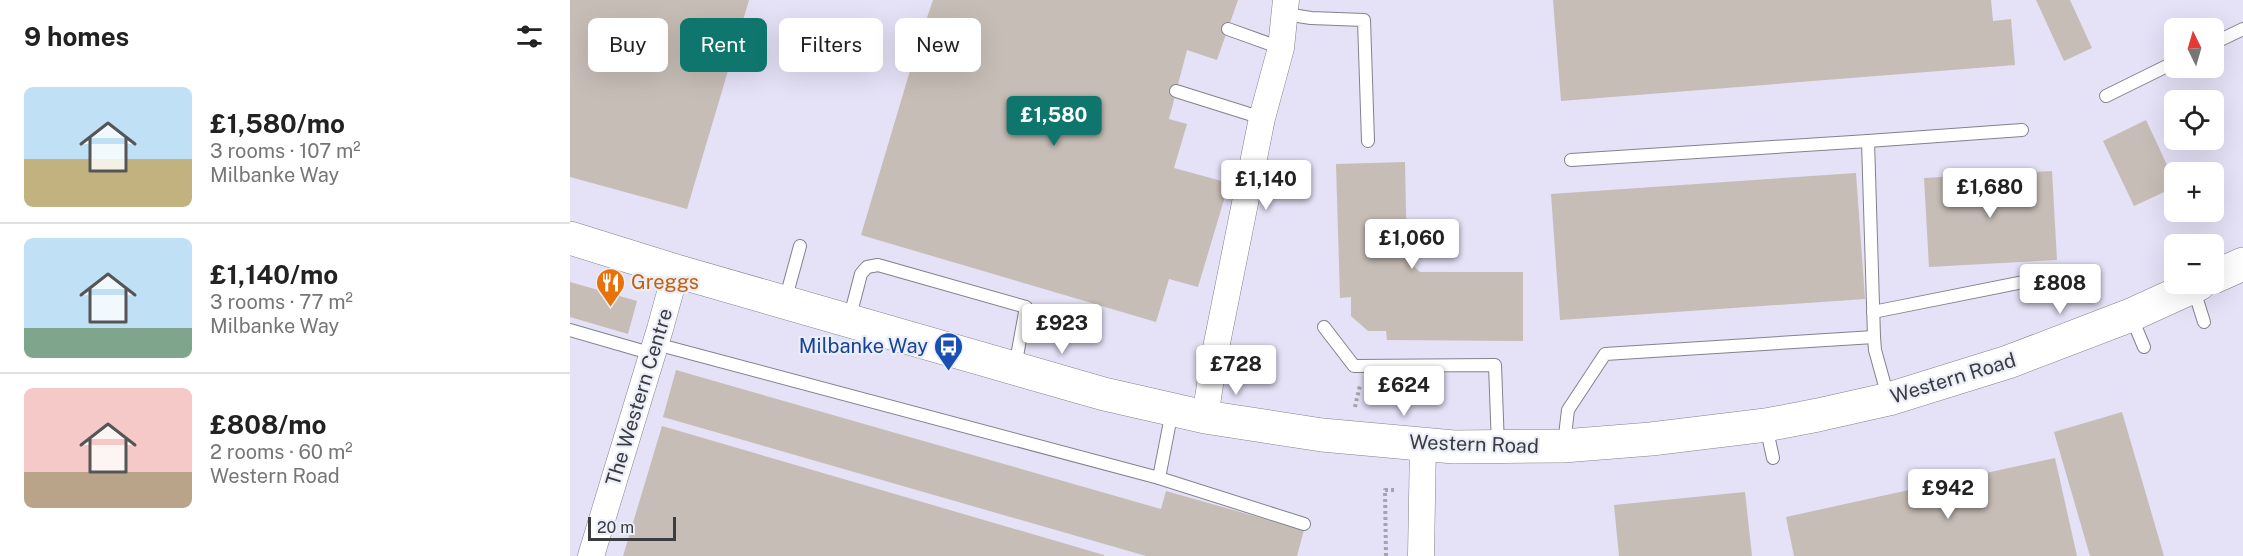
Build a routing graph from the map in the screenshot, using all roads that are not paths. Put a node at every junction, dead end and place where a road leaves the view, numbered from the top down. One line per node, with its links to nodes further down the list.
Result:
1 (1285, 7): 5 (street); 11 (lane)
2 (1228, 29): 5 (lane)
3 (2243, 29): 4 (lane)
4 (2224, 38)
5 (1281, 48): 9 (street)
6 (2164, 67): 8 (lane)
7 (1176, 91): 9 (lane)
8 (2106, 96)
9 (1262, 118): 35 (street)
10 (2022, 130): 12 (lane)
11 (1368, 141)
12 (1868, 141): 13 (lane); 23 (lane)
13 (1571, 160)
14 (570, 238): 17 (street, Western Road)
15 (800, 246): 22 (lane)
16 (2243, 264): 18 (street, Western Road)
17 (676, 271): 22 (street, Western Road); 31 (street, The Western Centre)
18 (2224, 272)
19 (2063, 274): 23 (lane)
20 (2176, 294): 24 (street, Western Road)
21 (2203, 294): 26 (lane)
22 (785, 302): 25 (street, Western Road)
23 (1873, 312): 29 (lane)
24 (2131, 315): 30 (lane); 33 (street, Western Road)
25 (849, 321): 32 (street, Western Road); 32 (lane)
26 (2204, 322)
27 (1324, 327): 39 (lane)
28 (570, 330): 31 (lane)
29 (1874, 337): 33 (lane); 38 (lane)
30 (2144, 347)
31 (654, 349): 41 (lane); 43 (street, The Western Centre)
32 (1015, 369): 34 (street, Western Road)
33 (1889, 399): 36 (street, Western Road)
34 (1172, 410): 35 (street, Western Road); 41 (lane)
35 (1205, 417): 37 (street, Western Road)
36 (1766, 425): 38 (street, Western Road); 40 (lane)
37 (1423, 444): 39 (street, Western Road); 44 (street)
38 (1563, 446): 39 (street, Western Road)
39 (1498, 447)
40 (1773, 458)
41 (1159, 478): 42 (lane)
42 (1304, 524)
43 (591, 556)
44 (1421, 556)

